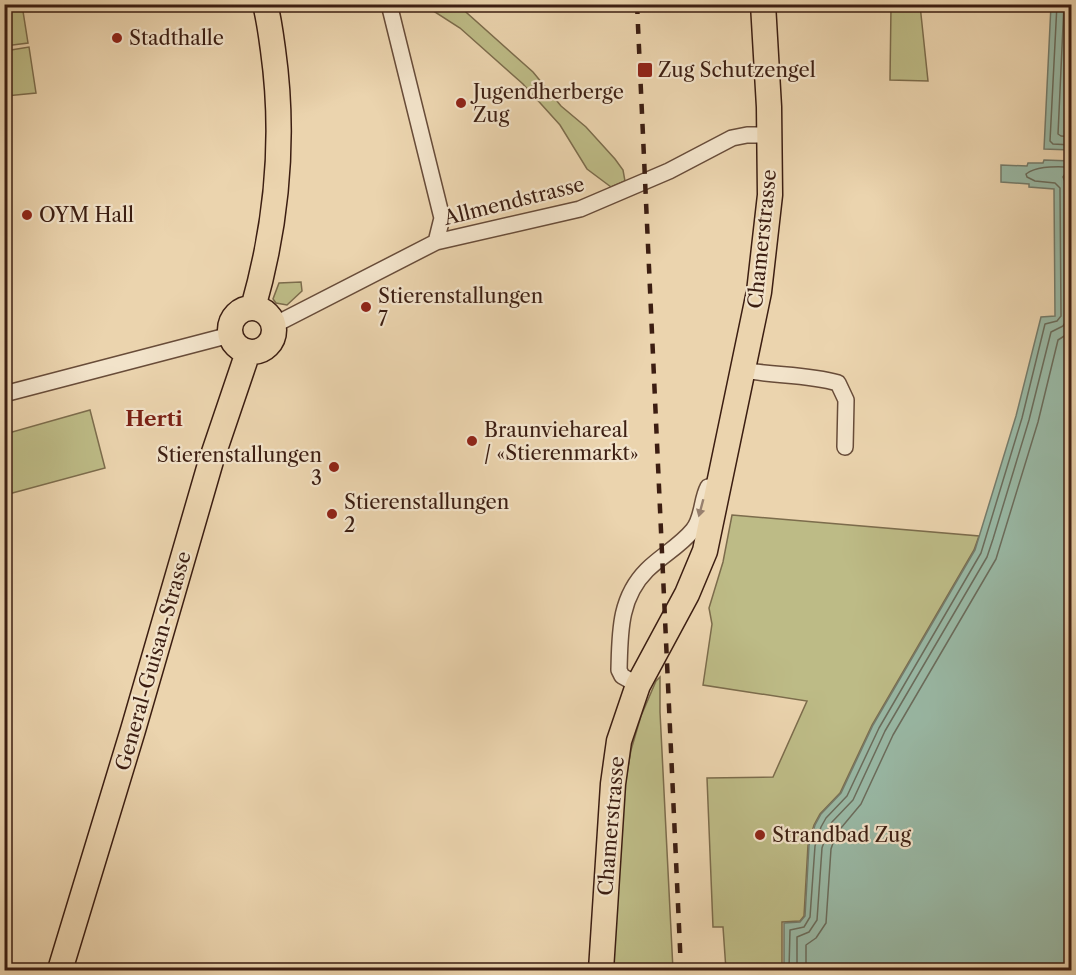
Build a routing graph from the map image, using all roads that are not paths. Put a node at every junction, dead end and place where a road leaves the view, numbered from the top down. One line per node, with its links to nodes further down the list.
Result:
1 (266, 4): 6 (main road)
2 (389, 4): 5 (street)
3 (763, 4): 4 (main road, Chamerstrasse)
4 (770, 135): 5 (street, Allmendstrasse); 10 (main road, Chamerstrasse)
5 (436, 242): 7 (street, Allmendstrasse)
6 (253, 308): 7 (main road); 8 (main road)
7 (273, 323): 9 (main road)
8 (230, 334): 9 (main road); 11 (street)
9 (248, 352): 15 (main road, General-Guisan-Strasse)
10 (743, 370): 12 (street); 13 (main road, Chamerstrasse)
11 (4, 394)
12 (845, 447)
13 (721, 469): 14 (main road, Chamerstrasse); 14 (street, Chamerstrasse, one-way to 14)
14 (638, 685): 16 (main road, Chamerstrasse)
15 (60, 970)
16 (601, 970)

